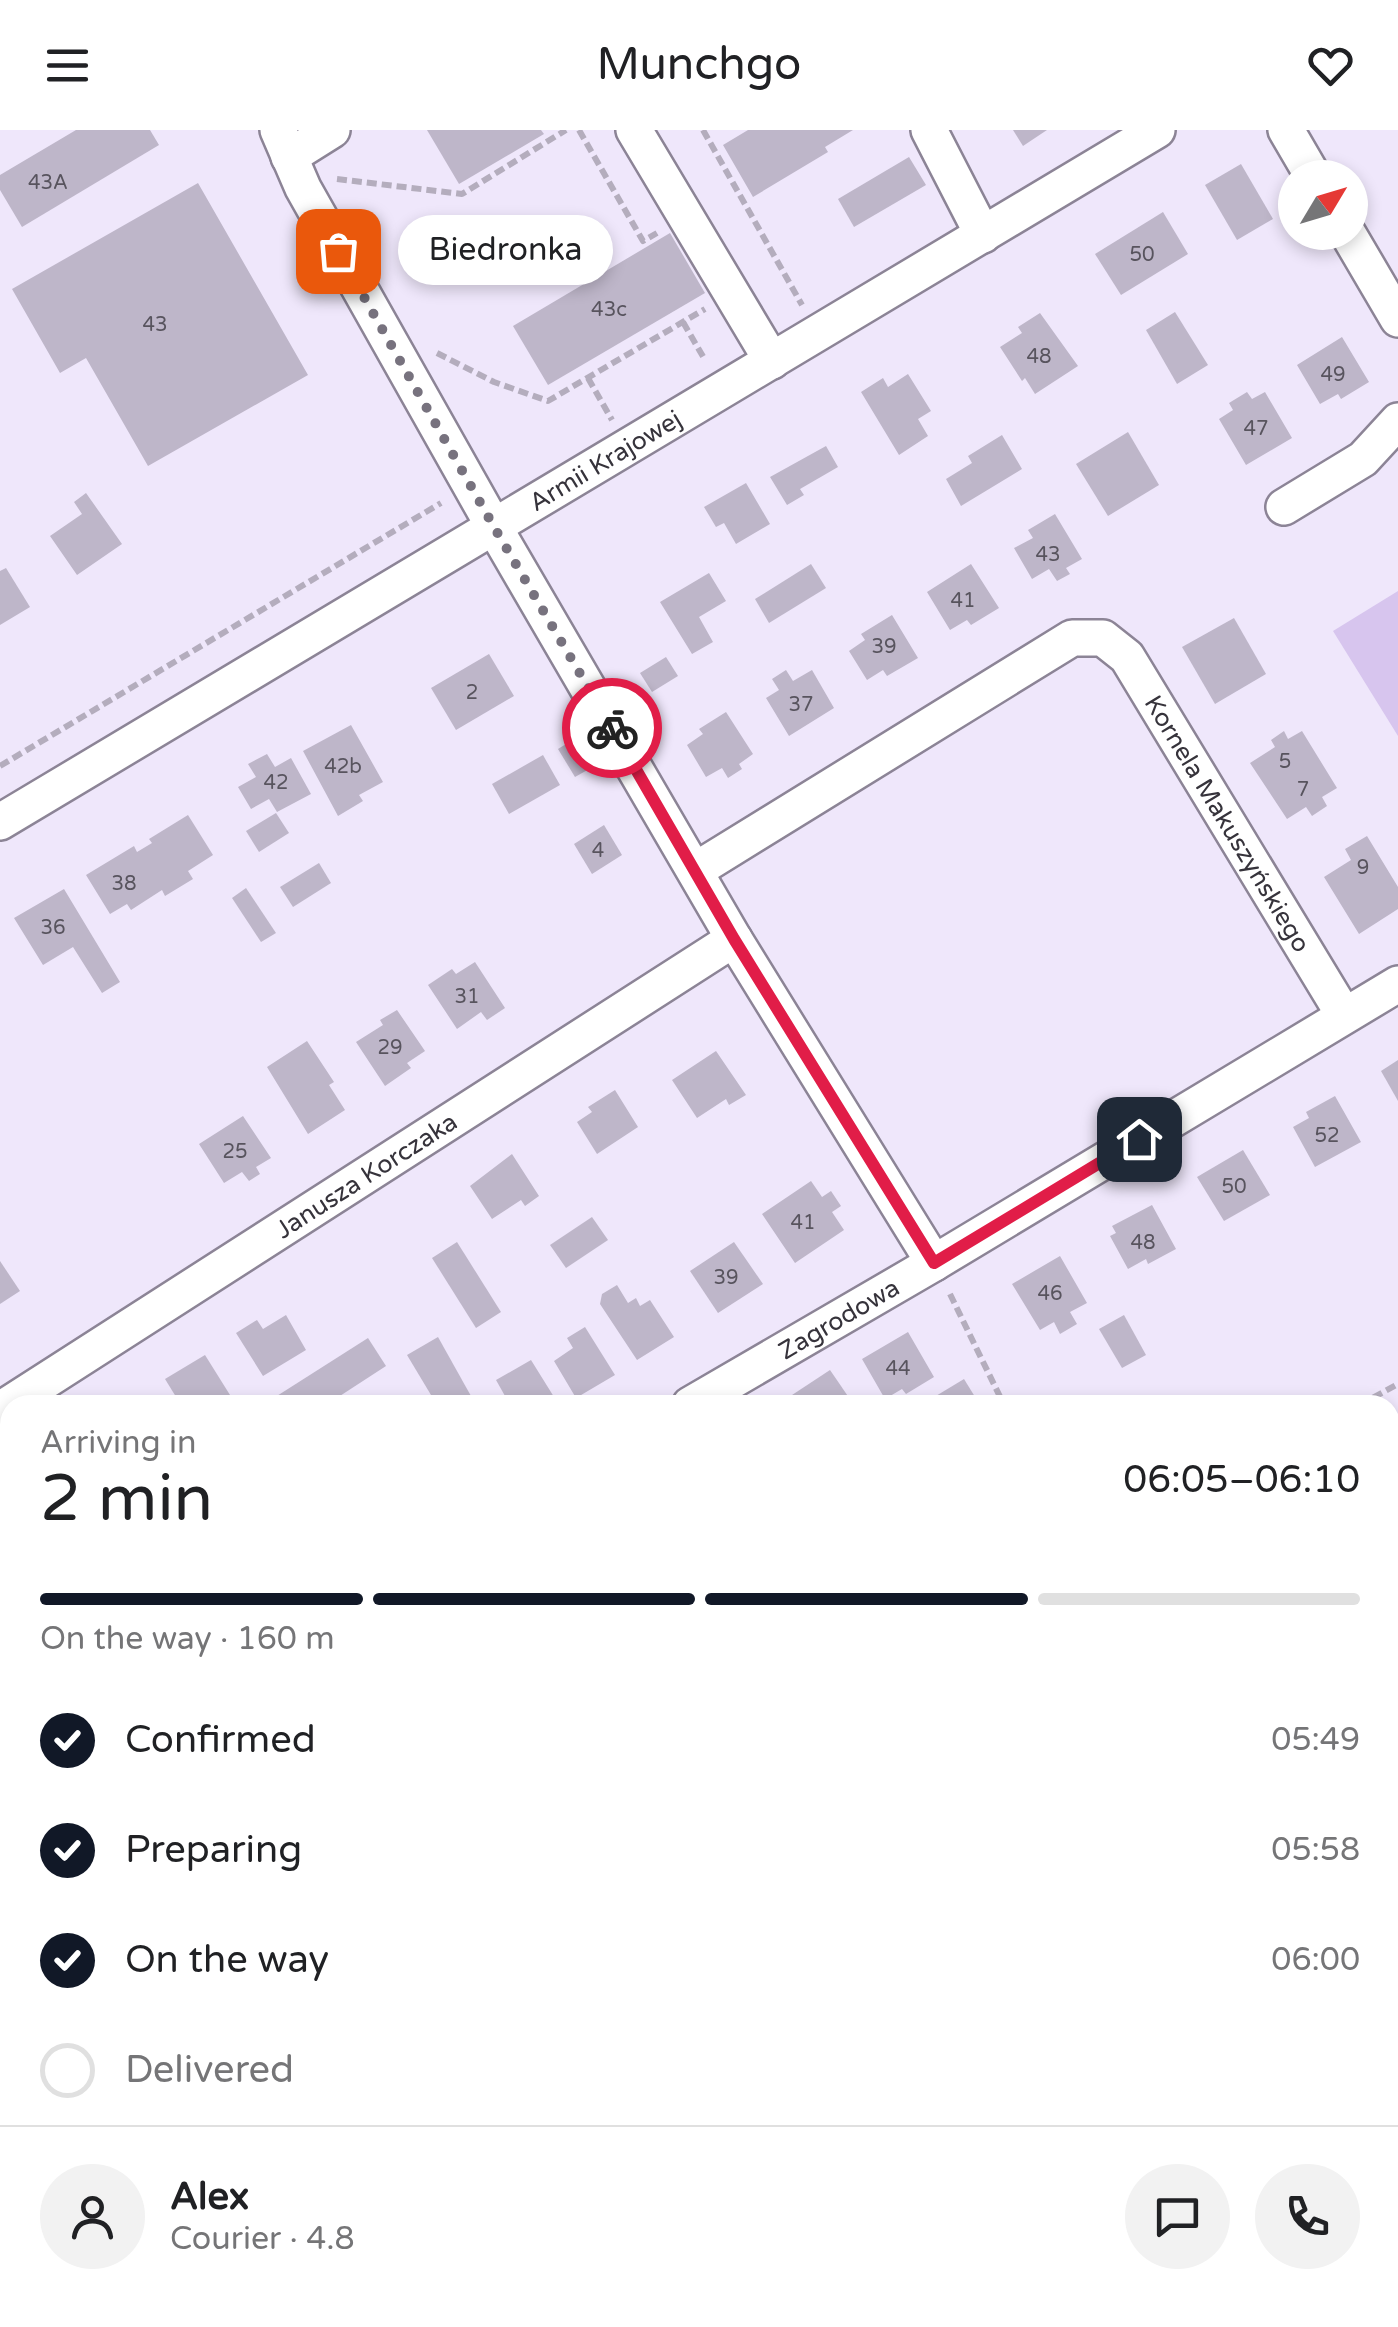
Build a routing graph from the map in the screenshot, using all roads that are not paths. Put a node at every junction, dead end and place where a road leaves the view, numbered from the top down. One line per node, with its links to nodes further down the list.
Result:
1 (332, 130): 6 (street)
2 (634, 130): 11 (street)
3 (929, 130): 8 (street)
4 (1157, 130): 8 (street, Armii Krajowej)
5 (1286, 130): 7 (street)
6 (283, 143): 14 (street)
7 (1304, 160)
8 (983, 235): 11 (street, Armii Krajowej)
9 (1358, 250): 10 (street)
10 (1398, 319)
11 (772, 361): 14 (street, Armii Krajowej)
12 (1398, 422): 13 (street)
13 (1284, 506)
14 (494, 527): 15 (street, Armii Krajowej); 16 (street)
15 (0, 822)
16 (696, 870): 17 (street); 19 (street, Kornela Makuszyńskiego)
17 (734, 939): 20 (street); 21 (street, Janusza Korczaka)
18 (1398, 984): 19 (street, Zagrodowa)
19 (1344, 1014): 20 (street, Zagrodowa)
20 (934, 1263): 22 (street, Zagrodowa)
21 (23, 1395)
22 (707, 1395)

